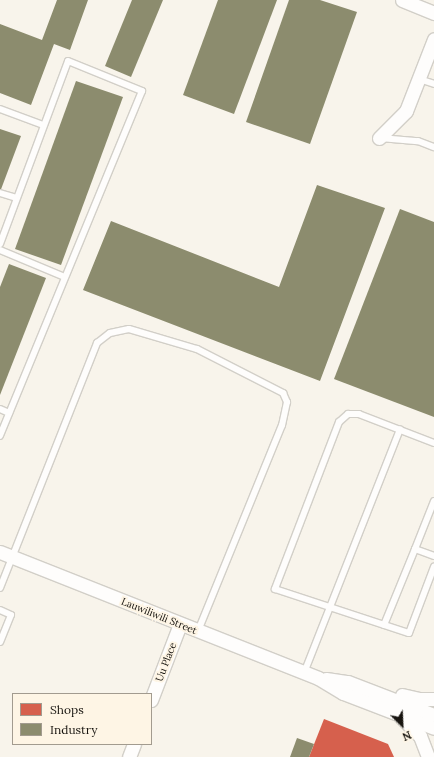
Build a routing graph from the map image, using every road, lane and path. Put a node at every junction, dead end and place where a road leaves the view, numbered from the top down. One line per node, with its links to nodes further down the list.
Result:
1 (402, 0): 2 (street)
2 (434, 13)
3 (434, 39): 4 (street)
4 (419, 79): 5 (lane); 8 (street)
5 (434, 84)
6 (0, 109): 7 (lane)
7 (43, 126): 11 (lane); 14 (lane)
8 (379, 138): 9 (lane)
9 (434, 147)
10 (0, 192): 11 (lane)
11 (16, 198): 12 (lane)
12 (0, 244)
13 (0, 250): 14 (lane)
14 (65, 277): 16 (lane)
15 (0, 409): 16 (lane)
16 (9, 413): 18 (lane)
17 (400, 429): 19 (lane); 26 (lane); 26 (lane)
18 (0, 436)
19 (434, 443)
20 (434, 501): 21 (lane)
21 (415, 549): 23 (lane); 29 (lane)
22 (6, 555): 25 (lane); 28 (street, Lauwiliwili Street); 30 (lane)
23 (434, 556)
24 (434, 567): 29 (lane)
25 (0, 588)
26 (331, 608): 29 (lane); 32 (lane)
27 (0, 610): 31 (lane)
28 (180, 624): 30 (street, Lauwiliwili Street); 35 (street, Uu Place)
29 (384, 625)
30 (198, 631): 32 (street, Lauwiliwili Street)
31 (0, 642)
32 (304, 672): 33 (street, Lauwiliwili Street)
33 (318, 678): 34 (street, Lauwiliwili Street); 37 (street, Lauwiliwili Street)
34 (348, 682): 36 (street); 38 (street, Lauwiliwili Street)
35 (152, 697)
36 (434, 698)
37 (398, 714): 39 (street, Lauwiliwili Street); 42 (street)
38 (434, 715)
39 (434, 728)
40 (134, 745): 41 (street)
41 (129, 757)
42 (428, 757)

